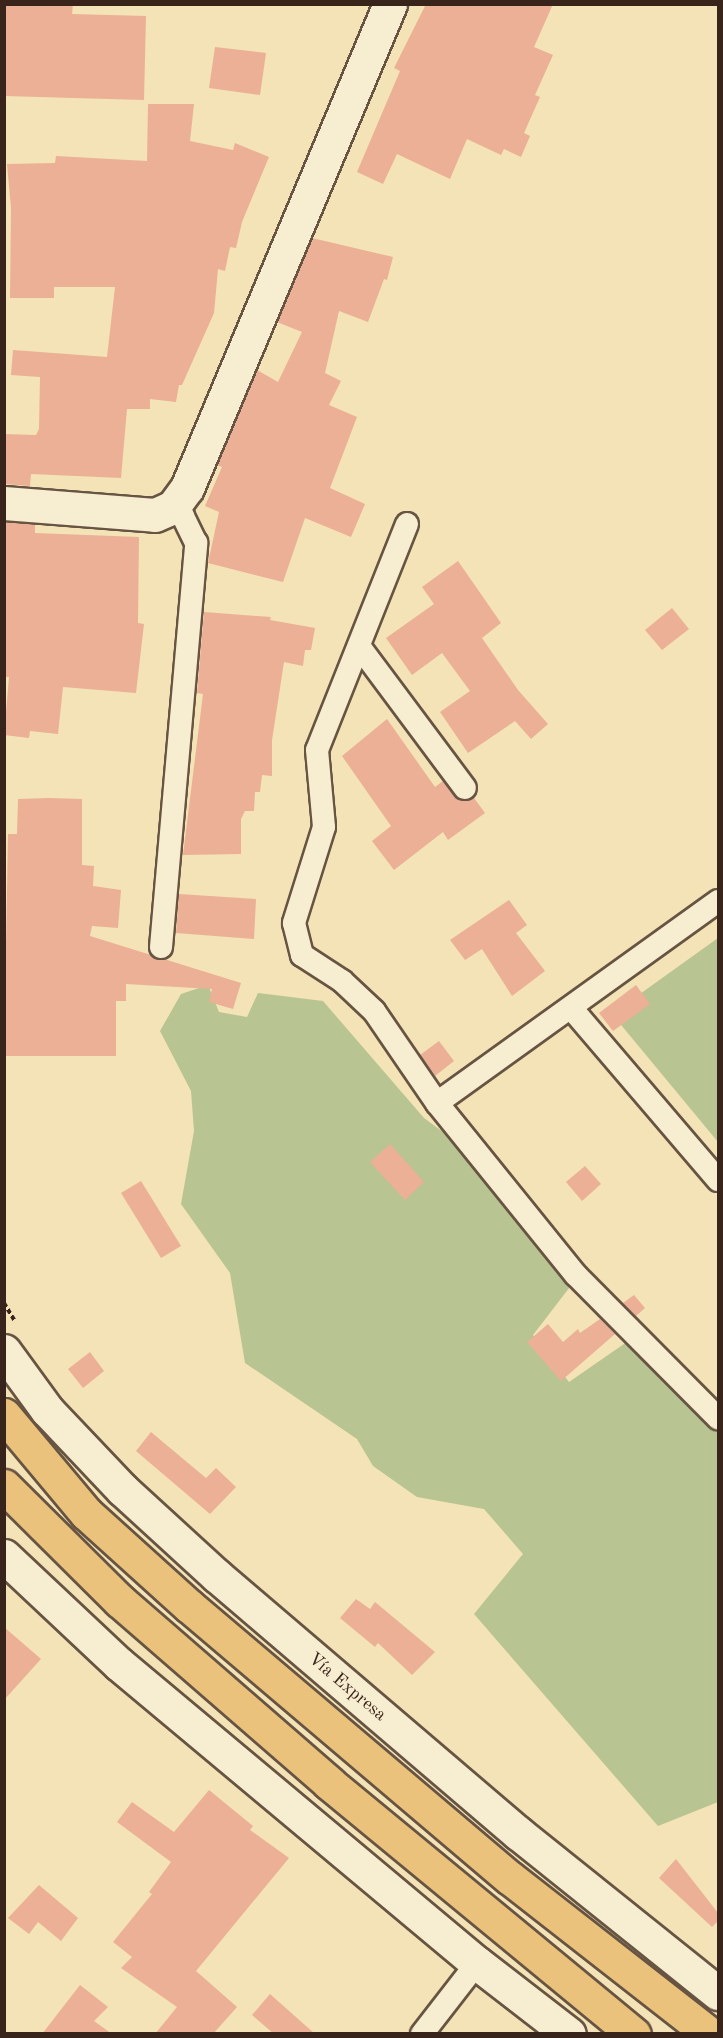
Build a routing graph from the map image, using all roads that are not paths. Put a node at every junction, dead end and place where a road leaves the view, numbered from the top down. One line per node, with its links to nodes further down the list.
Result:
1 (390, 4): 3 (main road)
2 (4, 503): 3 (main road)
3 (173, 507): 8 (street)
4 (407, 524): 5 (street)
5 (359, 646): 6 (street); 10 (street)
6 (465, 788)
7 (718, 901): 9 (street)
8 (161, 947)
9 (572, 1009): 10 (street); 11 (street)
10 (437, 1102): 14 (street)
11 (718, 1180)
12 (4, 1351): 18 (main road, Vía Expresa)
13 (4, 1415): 22 (main road)
14 (718, 1418)
15 (4, 1486): 21 (main road)
16 (4, 1556): 17 (main road)
17 (477, 1963): 19 (street); 20 (main road)
18 (718, 1993)
19 (422, 2034)
20 (569, 2034)
21 (634, 2034)
22 (710, 2034)

